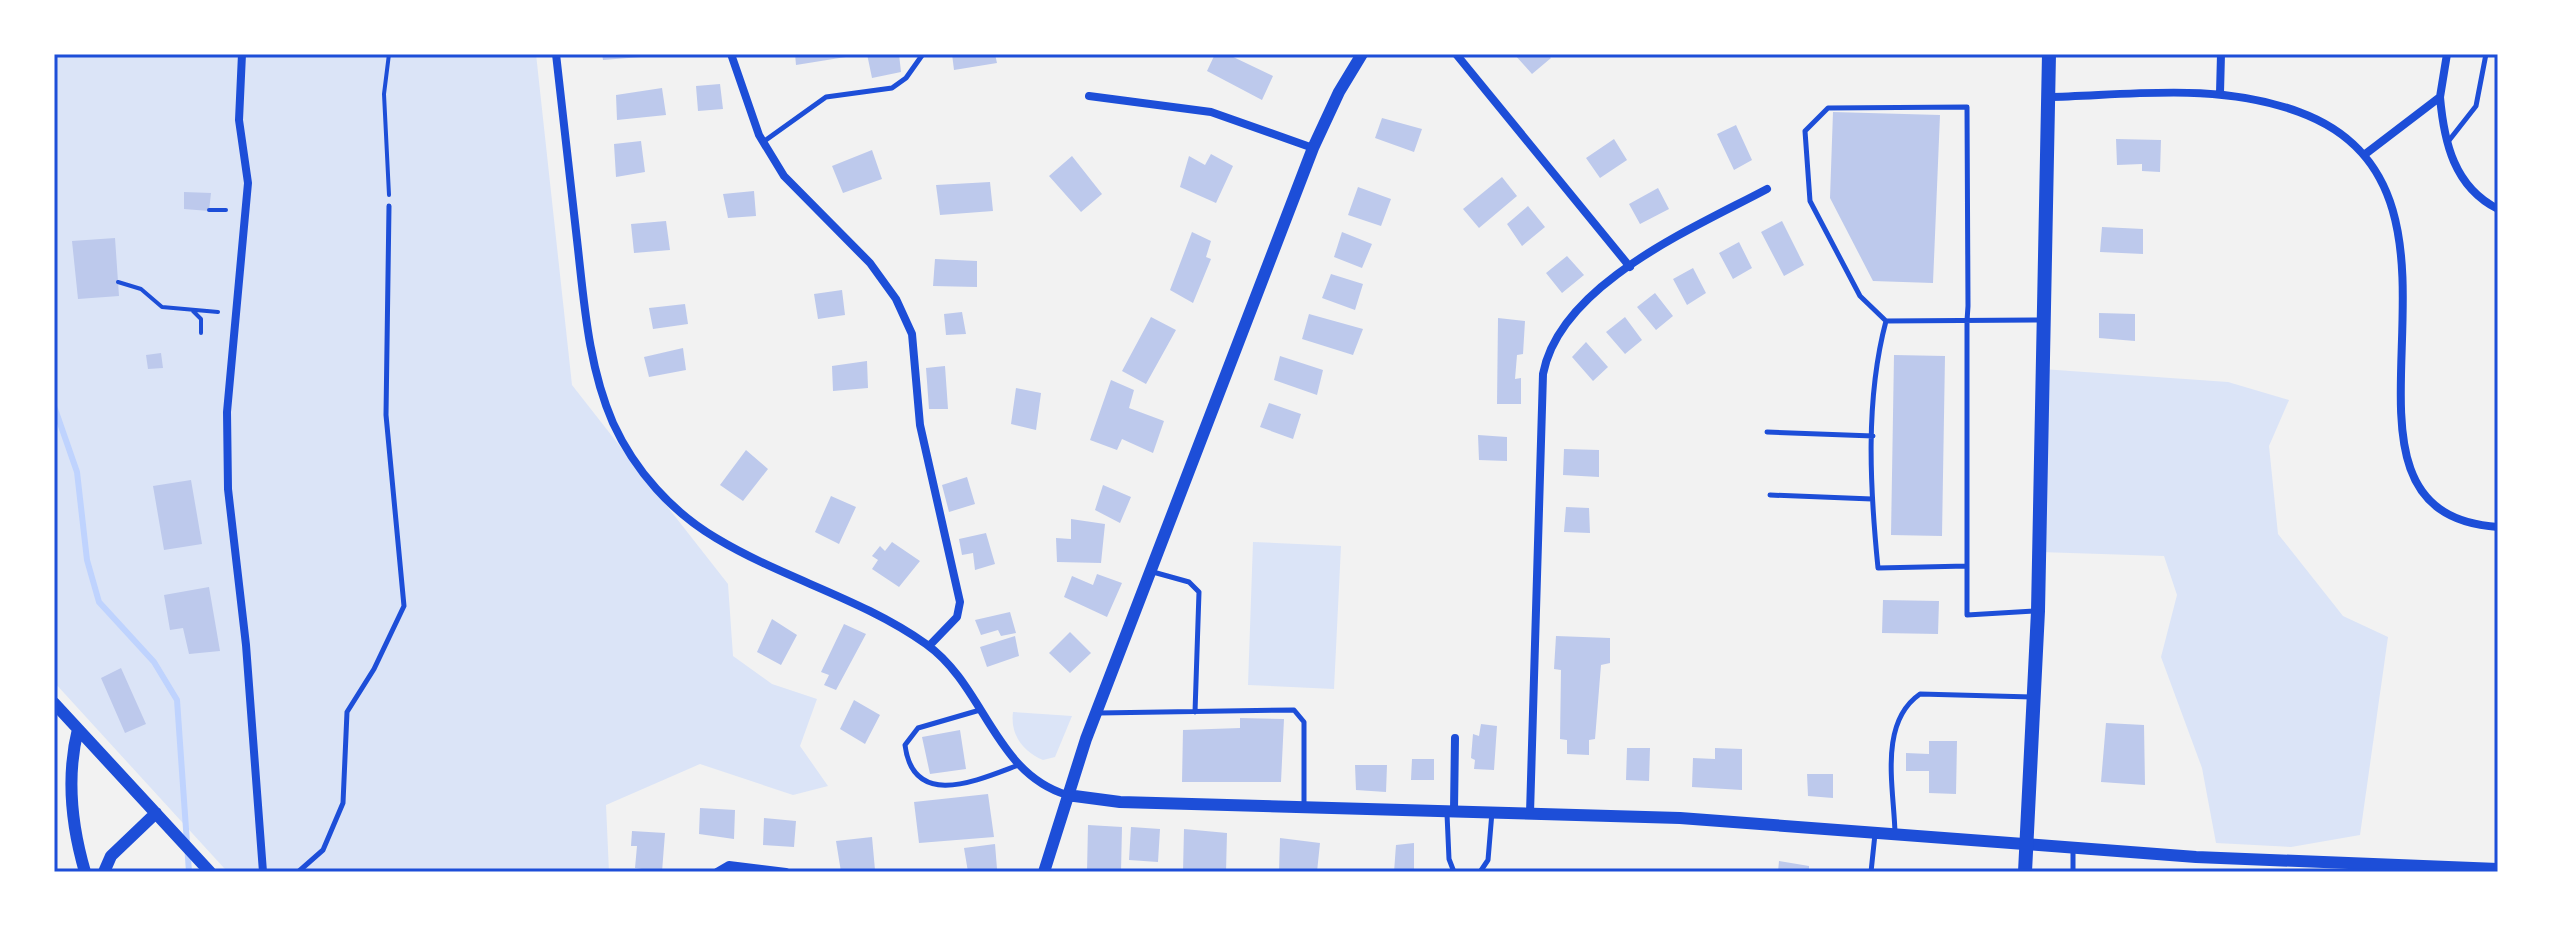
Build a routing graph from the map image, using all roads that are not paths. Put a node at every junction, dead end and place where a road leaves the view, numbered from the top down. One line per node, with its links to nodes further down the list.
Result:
1 (242, 54): 59 (street)
2 (556, 54): 34 (street)
3 (731, 54): 15 (street)
4 (923, 54): 15 (lane)
5 (1362, 54): 17 (street)
6 (1456, 54): 22 (street)
7 (2049, 54): 13 (main road)
8 (2221, 54): 11 (street)
9 (2447, 54): 14 (street)
10 (2486, 54): 16 (lane)
11 (2220, 93): 13 (street); 18 (street)
12 (1089, 96): 17 (street)
13 (2047, 97): 23 (main road)
14 (2440, 97): 16 (street); 18 (street)
15 (763, 142): 34 (street)
16 (2447, 144): 21 (street)
17 (1313, 148): 32 (street)
18 (2364, 155): 30 (street)
19 (1767, 189): 22 (street)
20 (389, 206): 60 (lane)
21 (2498, 209)
22 (1630, 267): 48 (street)
23 (2043, 320): 25 (lane); 33 (main road)
24 (1886, 321): 25 (lane); 25 (lane); 27 (lane)
25 (1967, 321): 31 (lane)
26 (1767, 432): 27 (lane)
27 (1873, 436): 29 (lane)
28 (1770, 495): 29 (lane)
29 (1872, 499): 31 (lane)
30 (2498, 527)
31 (1967, 566): 33 (lane)
32 (1152, 572): 38 (lane); 39 (street)
33 (2038, 611): 35 (main road)
34 (929, 646): 37 (street)
35 (2034, 697): 50 (lane); 51 (main road)
36 (54, 703): 40 (street)
37 (981, 710): 42 (street); 42 (lane)
38 (1195, 712): 39 (lane); 44 (lane)
39 (1098, 713): 43 (street)
40 (78, 729): 47 (street); 56 (street)
41 (1455, 738): 45 (street)
42 (1016, 766): 43 (street)
43 (1067, 795): 44 (street); 63 (street)
44 (1304, 805): 45 (street)
45 (1451, 810): 46 (street); 64 (lane)
46 (1492, 811): 48 (street); 65 (lane)
47 (156, 813): 57 (street); 58 (street)
48 (1530, 813): 49 (street)
49 (1875, 833): 50 (street); 55 (lane)
50 (1895, 834): 51 (street)
51 (2027, 845): 52 (street); 67 (main road)
52 (2073, 849): 53 (street); 68 (lane)
53 (2387, 868): 54 (street)
54 (2498, 869)
55 (1872, 871): 66 (lane)
56 (85, 872)
57 (104, 872)
58 (210, 872)
59 (263, 872)
60 (298, 872)
61 (717, 872): 62 (street)
62 (786, 872)
63 (1044, 872)
64 (1454, 872)
65 (1480, 872)
66 (1880, 872)
67 (2025, 872)
68 (2073, 872)

